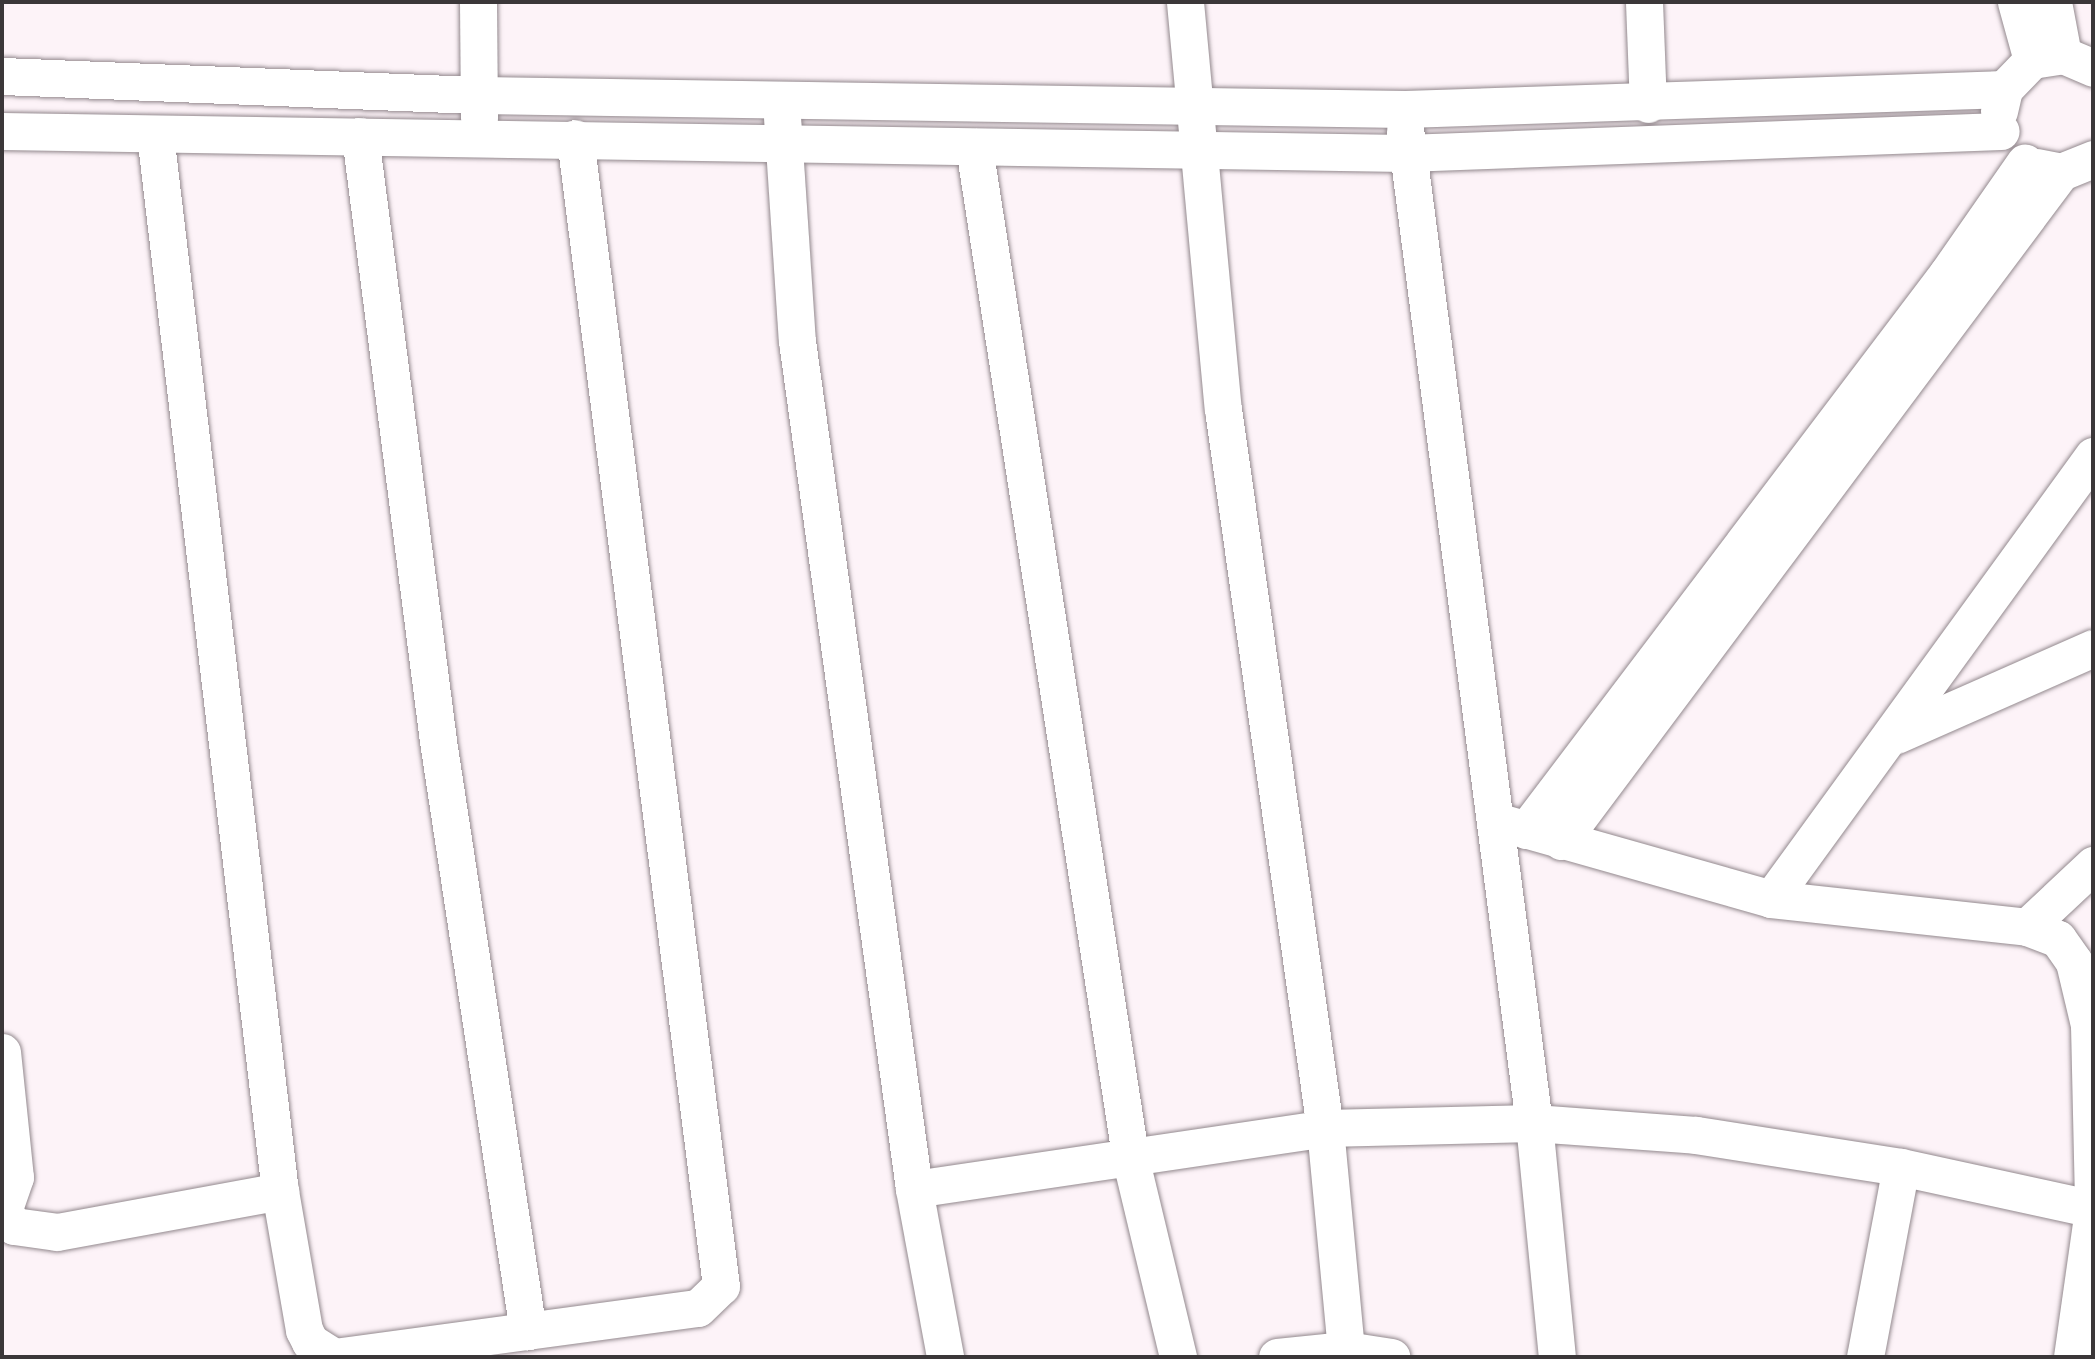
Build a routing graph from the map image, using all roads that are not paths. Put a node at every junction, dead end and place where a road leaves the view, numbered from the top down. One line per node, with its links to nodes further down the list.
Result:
1 (478, 2): 9 (street)
2 (1185, 2): 12 (street)
3 (1644, 2): 11 (street)
4 (2016, 2): 6 (street)
5 (2053, 2): 6 (street)
6 (2063, 61): 8 (street)
7 (2, 76): 9 (street)
8 (2004, 89): 11 (street); 15 (street)
9 (479, 95): 10 (street); 18 (street)
10 (782, 96): 12 (street); 20 (street)
11 (1648, 104): 13 (street)
12 (1195, 107): 13 (street); 22 (street)
13 (1405, 109): 23 (street)
14 (2, 131): 16 (street)
15 (2001, 131): 23 (street); 24 (street)
16 (155, 134): 17 (street); 41 (street)
17 (360, 136): 18 (street); 44 (street)
18 (479, 137): 19 (street)
19 (575, 138): 20 (street); 44 (street)
20 (782, 140): 21 (street); 40 (street)
21 (974, 147): 22 (street); 38 (street)
22 (1196, 153): 23 (street); 37 (street)
23 (1405, 153): 29 (street)
24 (2025, 162): 25 (street); 29 (street)
25 (2077, 166): 30 (street)
26 (2093, 456): 28 (street)
27 (2093, 648): 28 (street)
28 (1895, 735): 32 (street)
29 (1511, 825): 30 (street); 36 (street)
30 (1561, 841): 32 (street)
31 (2093, 865): 33 (street)
32 (1771, 899): 33 (street)
33 (2027, 927): 34 (street)
34 (2091, 1025): 42 (street)
35 (2, 1052): 43 (street)
36 (1534, 1123): 37 (street); 39 (street); 50 (street)
37 (1325, 1128): 38 (street); 45 (street)
38 (1131, 1161): 40 (street); 47 (street)
39 (1901, 1167): 42 (street); 51 (street)
40 (914, 1189): 46 (street)
41 (280, 1191): 43 (street); 44 (street)
42 (2093, 1208): 52 (street)
43 (2, 1211)
44 (528, 1331)
45 (1346, 1350): 48 (street); 49 (street)
46 (945, 1357)
47 (1178, 1357)
48 (1277, 1357)
49 (1391, 1357)
50 (1557, 1357)
51 (1865, 1357)
52 (2071, 1357)

